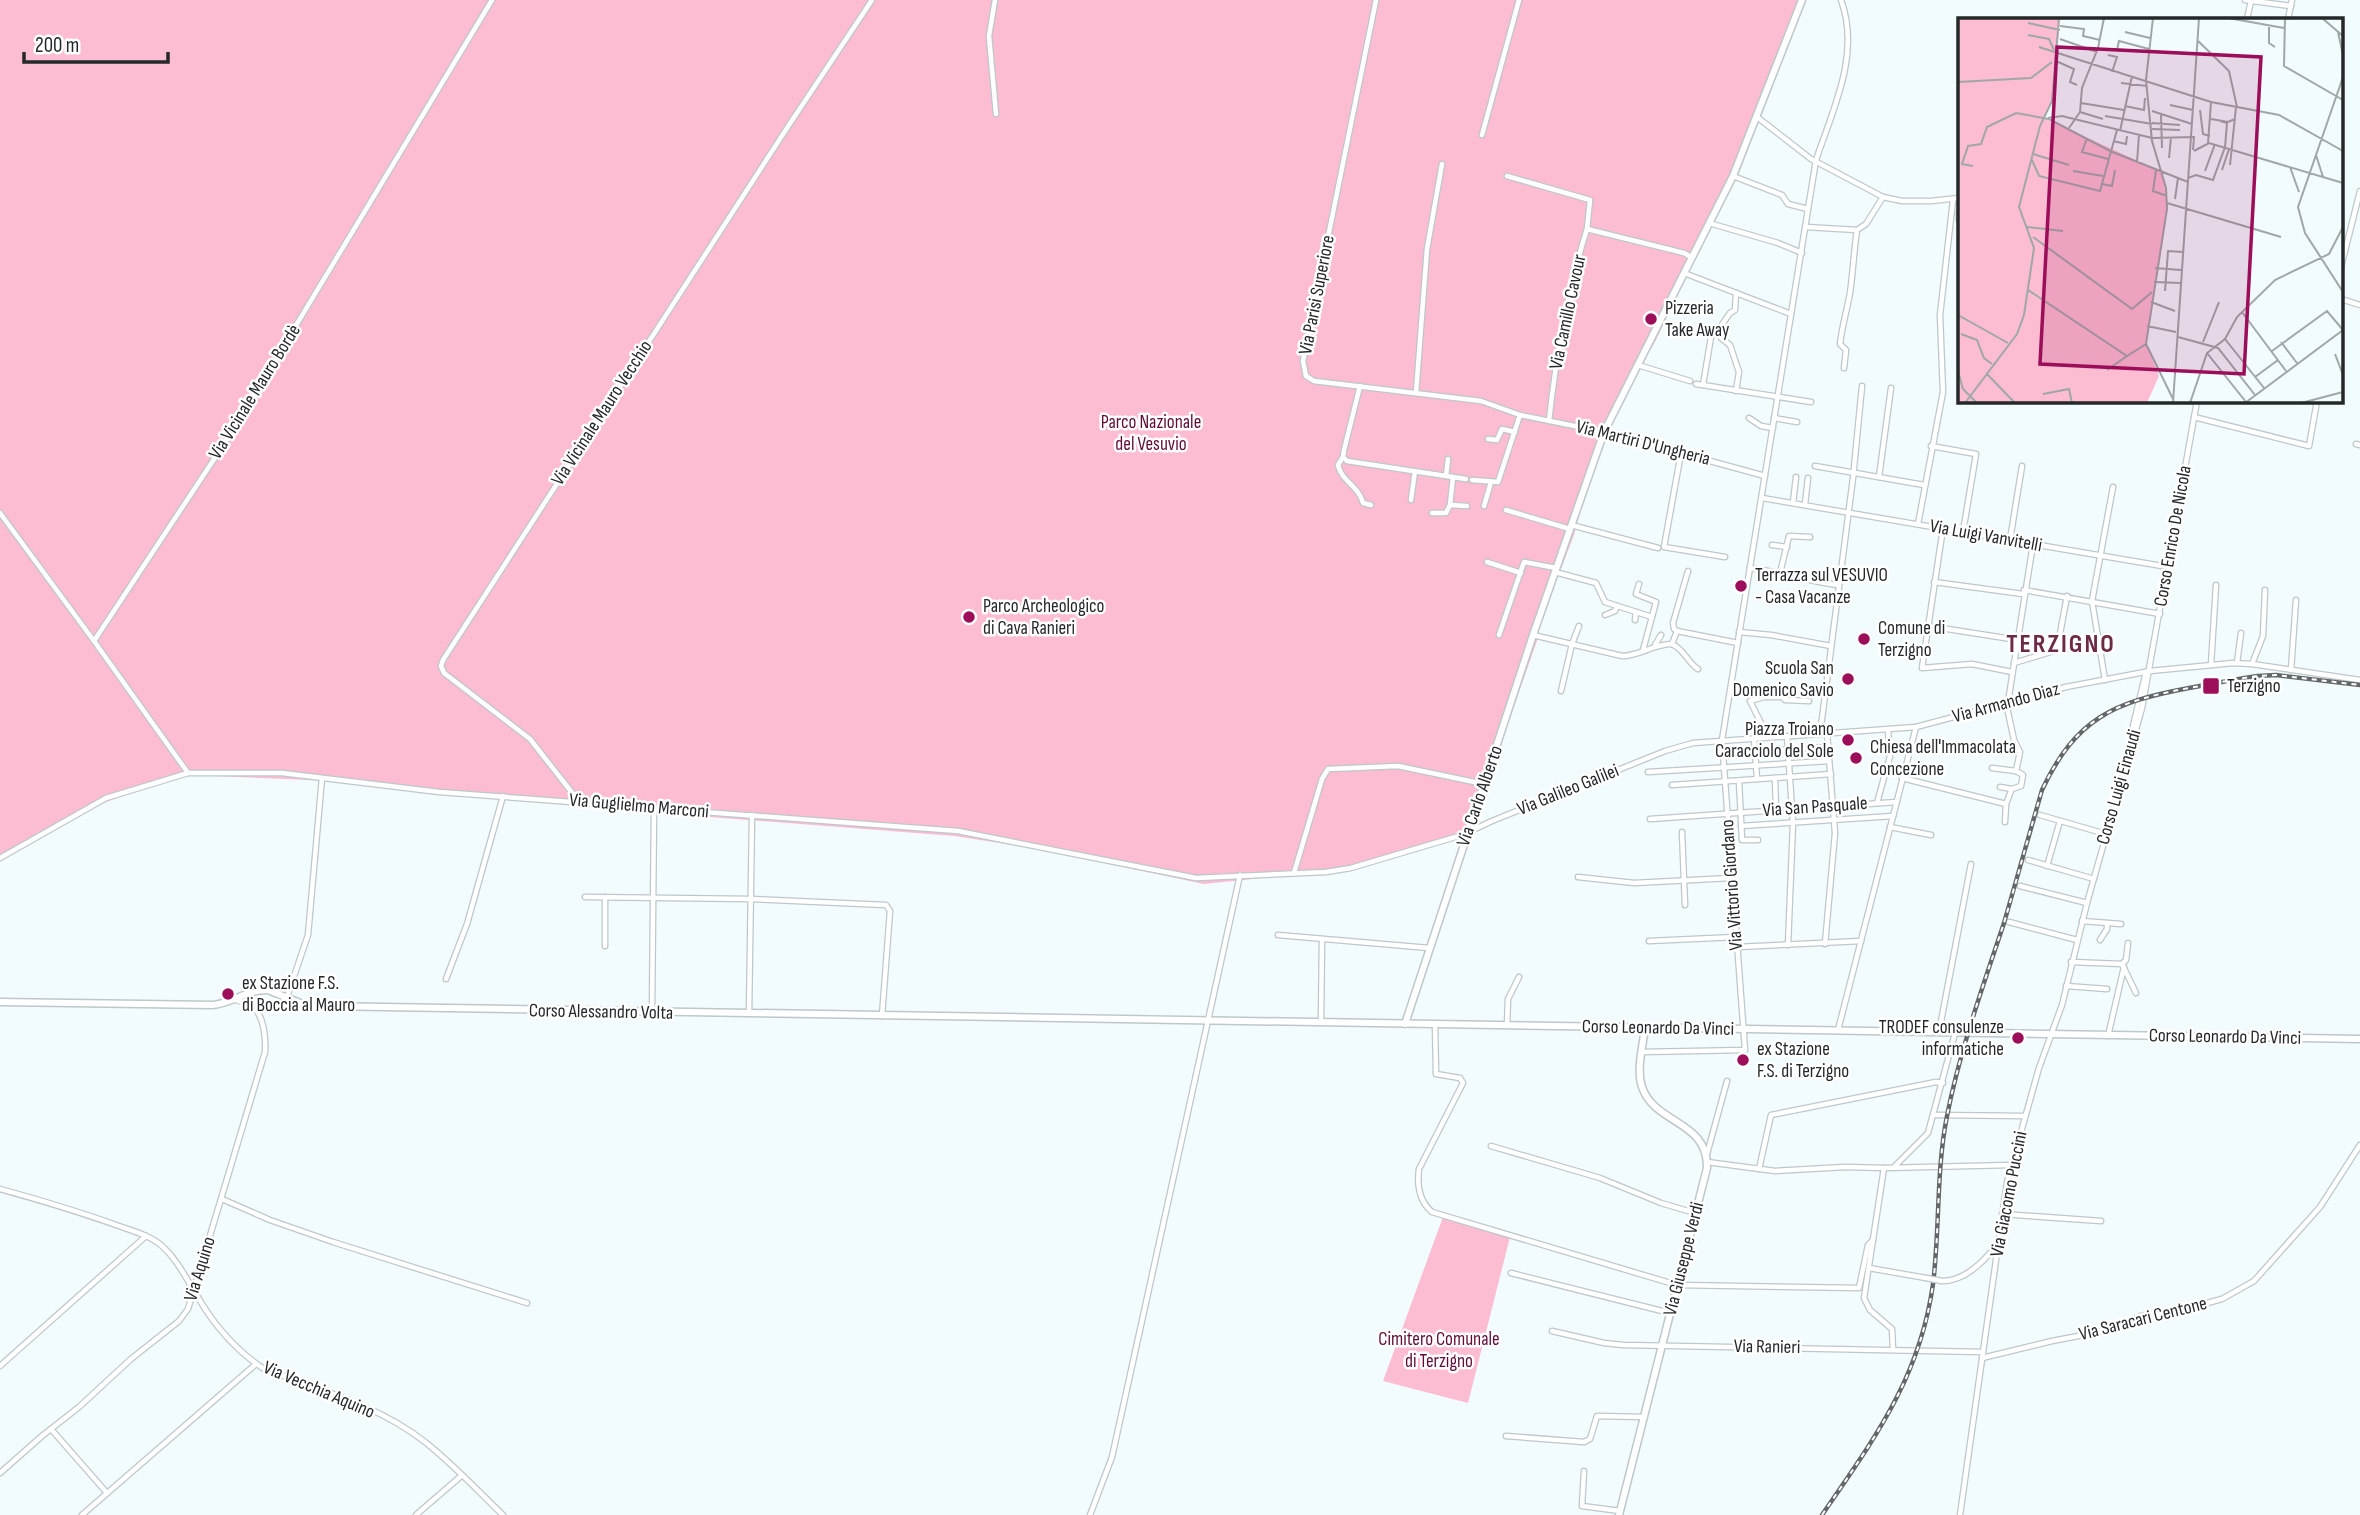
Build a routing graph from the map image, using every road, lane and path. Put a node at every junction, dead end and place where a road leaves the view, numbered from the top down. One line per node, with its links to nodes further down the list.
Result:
1 (492, 0): 130 (street, Via Vicinale Mauro Bordè)
2 (872, 0): 185 (street, Via Vicinale Mauro Vecchio)
3 (995, 0): 11 (street)
4 (1376, 0): 38 (street, Via Parisi Superiore)
5 (1519, 0): 13 (street)
6 (1802, 0): 12 (main road)
7 (1841, 0): 14 (street, Via Vittorio Giordano)
8 (2245, 0): 9 (street)
9 (2251, 1): 10 (street)
10 (2292, 3)
11 (996, 114)
12 (1757, 117): 14 (street); 17 (main road)
13 (1482, 135)
14 (1816, 160): 19 (street); 22 (street, Via Vittorio Giordano)
15 (1442, 164): 43 (street)
16 (1507, 176): 25 (street)
17 (1733, 176): 22 (street); 23 (main road)
18 (2360, 191): 29 (street)
19 (1883, 197): 21 (street); 26 (street)
20 (1958, 198): 21 (street)
21 (1953, 200): 58 (street)
22 (1808, 209): 24 (street, Via Vittorio Giordano)
23 (1708, 223): 27 (street); 28 (main road)
24 (1806, 227): 26 (street); 27 (street, Via Vittorio Giordano)
25 (1587, 229): 28 (street, Via Camillo Cavour); 52 (street, Via Camillo Cavour)
26 (1857, 230): 37 (street)
27 (1802, 253): 34 (street, Via Vittorio Giordano)
28 (1691, 257): 30 (main road)
29 (2342, 263)
30 (1684, 273): 31 (street); 36 (main road)
31 (1737, 293): 34 (street); 35 (street)
32 (2342, 299): 33 (street)
33 (2360, 305)
34 (1791, 314): 44 (street, Via Vittorio Giordano)
35 (1719, 329): 39 (street); 42 (street)
36 (1638, 365): 39 (street); 56 (main road)
37 (1844, 368)
38 (1360, 386): 43 (street, Via Parisi Superiore); 60 (street)
39 (1703, 386): 42 (street)
40 (1863, 386): 65 (street)
41 (1891, 388): 70 (street)
42 (1736, 391): 44 (street)
43 (1416, 393): 48 (street, Via Parisi Superiore)
44 (1777, 397): 45 (street); 51 (street, Via Vittorio Giordano)
45 (1811, 402)
46 (2197, 402): 49 (street, Corso Enrico De Nicola)
47 (2316, 402): 49 (street)
48 (1520, 415): 52 (street, Via Martiri D'Ungheria); 55 (street)
49 (2194, 417): 100 (street, Corso Enrico De Nicola)
50 (1749, 418): 54 (street)
51 (1774, 418): 53 (street); 54 (street, Via Vittorio Giordano)
52 (1549, 421): 56 (street, Via Martiri D'Ungheria)
53 (1797, 422)
54 (1773, 428): 66 (street, Via Vittorio Giordano)
55 (1515, 432): 57 (street); 72 (street)
56 (1604, 432): 59 (street, Via Martiri D'Ungheria); 88 (main road, Via Carlo Alberto)
57 (1489, 439)
58 (1931, 446): 73 (street); 90 (street)
59 (1681, 453): 66 (street, Via Martiri D'Ungheria); 97 (street)
60 (1343, 457): 64 (street); 79 (street)
61 (1448, 459): 67 (street)
62 (1815, 466): 65 (street)
63 (2022, 466): 92 (street)
64 (1415, 471): 67 (street); 76 (street)
65 (1853, 472): 70 (street); 84 (street)
66 (1765, 475): 75 (street, Via Vittorio Giordano)
67 (1446, 476): 68 (street)
68 (1453, 477): 72 (street); 80 (street)
69 (1796, 477): 77 (street)
70 (1879, 477): 73 (street)
71 (1808, 478): 78 (street)
72 (1491, 482): 82 (street)
73 (1924, 485): 87 (street)
74 (2113, 487): 98 (street)
75 (1761, 498): 77 (street, Via Luigi Vanvitelli); 101 (street, Via Vittorio Giordano)
76 (1411, 500)
77 (1793, 503): 78 (street, Via Luigi Vanvitelli)
78 (1805, 504): 84 (street, Via Luigi Vanvitelli)
79 (1371, 505)
80 (1450, 505): 81 (street); 86 (street)
81 (1467, 506)
82 (1484, 506)
83 (1506, 510): 88 (street)
84 (1848, 512): 87 (street, Via Luigi Vanvitelli); 108 (street)
85 (0, 513): 130 (street)
86 (1432, 513)
87 (1917, 524): 89 (street, Via Luigi Vanvitelli)
88 (1571, 527): 96 (street); 102 (main road, Via Carlo Alberto)
89 (1942, 528): 90 (street, Via Luigi Vanvitelli); 106 (street)
90 (1964, 532): 92 (street, Via Luigi Vanvitelli)
91 (1810, 537): 95 (street)
92 (2010, 540): 93 (street, Via Luigi Vanvitelli)
93 (2032, 544): 98 (street, Via Luigi Vanvitelli); 111 (street)
94 (1772, 545): 95 (street)
95 (1787, 547): 104 (street)
96 (1658, 548)
97 (1725, 556)
98 (2100, 556): 100 (street, Via Luigi Vanvitelli); 114 (street)
99 (1487, 562): 105 (street)
100 (2168, 567): 117 (street, Corso Enrico De Nicola)
101 (1750, 568): 104 (street); 124 (street, Via Vittorio Giordano)
102 (1555, 570): 105 (street); 115 (street); 127 (main road, Via Carlo Alberto)
103 (1688, 571): 123 (street)
104 (1777, 572): 108 (street)
105 (1521, 573): 126 (street)
106 (1934, 582): 111 (street); 122 (street)
107 (1639, 584): 119 (street)
108 (1838, 585): 136 (street)
109 (2216, 585): 142 (street)
110 (2265, 590): 141 (street)
111 (2024, 592): 112 (street); 129 (street)
112 (2067, 596): 114 (street); 137 (street)
113 (2296, 600): 144 (street)
114 (2092, 601): 117 (street); 131 (street)
115 (1617, 606): 116 (street); 118 (street)
116 (1636, 612): 119 (street); 120 (street)
117 (2160, 614): 146 (street, Corso Enrico De Nicola)
118 (1605, 615)
119 (1652, 617): 138 (street)
120 (1635, 620)
121 (1579, 626): 133 (street)
122 (1928, 626): 129 (street); 145 (street)
123 (1677, 631): 132 (street); 134 (street)
124 (1740, 632): 132 (street, Via Vittorio Giordano); 136 (street)
125 (2241, 633): 140 (street)
126 (1499, 635)
127 (1533, 635): 133 (street); 180 (main road, Via Carlo Alberto)
128 (1661, 635): 135 (street)
129 (2018, 640): 139 (street)
130 (94, 641): 171 (street)
131 (2099, 641): 137 (street); 147 (street)
132 (1738, 643): 159 (street, Via Vittorio Giordano)
133 (1572, 644): 138 (street); 149 (street)
134 (1672, 645): 135 (street); 143 (street)
135 (1655, 646): 138 (street)
136 (1831, 646): 155 (street)
137 (2057, 650): 139 (street)
138 (1643, 651)
139 (2014, 663): 145 (street)
140 (2237, 663): 141 (street, Via Armando Diaz); 142 (street, Via Armando Diaz)
141 (2252, 664): 144 (street, Via Armando Diaz)
142 (2211, 665): 146 (street, Via Armando Diaz)
143 (1698, 669)
144 (2291, 670): 148 (street, Via Armando Diaz)
145 (2012, 671): 151 (street)
146 (2148, 672): 147 (street, Via Armando Diaz); 207 (street, Corso Luigi Einaudi)
147 (2105, 680): 151 (street, Via Armando Diaz)
148 (2360, 680)
149 (1561, 691)
150 (1809, 701): 157 (street)
151 (2007, 702): 152 (street, Via Armando Diaz); 169 (street)
152 (1916, 727): 153 (street, Via Armando Diaz); 176 (street)
153 (1888, 730): 154 (street, Via Armando Diaz); 187 (street)
154 (1827, 733): 155 (street, Via Armando Diaz); 160 (street)
155 (1820, 734): 156 (street, Via Armando Diaz)
156 (1787, 736): 157 (street, Via Armando Diaz); 161 (street)
157 (1768, 737): 158 (street, Via Galileo Galilei)
158 (1754, 738): 159 (street, Via Galileo Galilei); 162 (street)
159 (1722, 740): 163 (street, Via Vittorio Giordano); 205 (street, Via Galileo Galilei)
160 (1828, 747): 161 (street); 164 (street)
161 (1788, 750): 162 (street); 165 (street)
162 (1755, 752): 163 (street); 166 (street)
163 (1723, 754): 167 (street, Via Vittorio Giordano)
164 (1829, 761): 165 (street); 172 (street)
165 (1789, 763): 166 (street); 175 (street)
166 (1756, 765): 167 (street); 177 (street)
167 (1724, 768): 170 (street); 178 (street, Via Vittorio Giordano)
168 (1992, 768): 169 (street)
169 (2016, 771): 182 (street)
170 (1648, 772)
171 (188, 773): 173 (street, Via Guglielmo Marconi); 210 (street, Via Guglielmo Marconi)
172 (1831, 774): 175 (street); 189 (street)
173 (322, 778): 184 (street, Via Guglielmo Marconi); 251 (street)
174 (1775, 778): 175 (street); 177 (street); 192 (street)
175 (1789, 778): 191 (street)
176 (1902, 778): 186 (street); 188 (street)
177 (1757, 780): 179 (street)
178 (1725, 781): 179 (street); 181 (street); 193 (street, Via Vittorio Giordano)
179 (1739, 781): 194 (street, Via Vittorio Giordano)
180 (1484, 783): 205 (main road, Via Carlo Alberto); 214 (street)
181 (1672, 785)
182 (2000, 787)
183 (2011, 791): 188 (street)
184 (503, 796): 185 (street, Via Guglielmo Marconi); 247 (street)
185 (578, 800): 190 (street, Via Guglielmo Marconi)
186 (1897, 802): 187 (street, Via San Pasquale); 197 (street)
187 (1877, 803): 189 (street, Via San Pasquale)
188 (2006, 804): 202 (street)
189 (1833, 806): 191 (street, Via San Pasquale); 199 (street)
190 (654, 808): 196 (street, Via Guglielmo Marconi); 223 (street)
191 (1792, 809): 192 (street, Via San Pasquale); 201 (street)
192 (1776, 810): 194 (street, Via San Pasquale)
193 (1727, 813): 194 (street, Via San Pasquale); 198 (street, Via San Pasquale); 217 (street, Via Vittorio Giordano)
194 (1741, 813): 203 (street, Via Vittorio Giordano)
195 (2040, 815): 200 (street)
196 (752, 816): 215 (street, Via Guglielmo Marconi); 224 (street)
197 (1893, 816): 199 (street); 204 (street)
198 (1650, 819)
199 (1834, 820): 201 (street); 239 (street)
200 (2060, 821): 207 (street); 213 (street)
201 (1793, 822): 203 (street); 240 (street)
202 (2004, 822)
203 (1741, 826): 209 (street, Via Vittorio Giordano)
204 (1890, 827): 208 (street); 237 (street)
205 (1468, 831): 214 (street, Via Galileo Galilei); 243 (main road, Via Carlo Alberto)
206 (1682, 832): 219 (street)
207 (2106, 834): 218 (street, Corso Luigi Einaudi)
208 (1931, 835)
209 (1758, 839)
210 (0, 858)
211 (2028, 860): 213 (street)
212 (1971, 864): 265 (street)
213 (2046, 866): 218 (street)
214 (1294, 873): 215 (street, Via Guglielmo Marconi)
215 (1240, 875): 257 (street)
216 (1578, 877): 219 (street)
217 (1731, 878): 219 (street); 232 (street, Via Vittorio Giordano)
218 (2094, 879): 225 (street, Corso Luigi Einaudi)
219 (1684, 880): 226 (street)
220 (2020, 886): 225 (street)
221 (584, 897): 222 (street)
222 (605, 897): 223 (street); 241 (street)
223 (653, 898): 224 (street); 254 (street)
224 (751, 899): 255 (street); 256 (street)
225 (2087, 903): 227 (street, Corso Luigi Einaudi)
226 (1685, 905)
227 (2082, 921): 229 (street); 234 (street, Corso Luigi Einaudi)
228 (2009, 922): 234 (street)
229 (2107, 924): 230 (street); 235 (street)
230 (2121, 924)
231 (1278, 935): 233 (street)
232 (1736, 937): 236 (street); 242 (street, Via Vittorio Giordano)
233 (1322, 939): 243 (street); 258 (street)
234 (2077, 940): 244 (street, Corso Luigi Einaudi)
235 (2100, 940)
236 (1648, 941)
237 (1861, 941): 239 (street); 264 (street)
238 (2128, 943): 245 (street)
239 (1825, 944): 240 (street)
240 (1788, 945): 242 (street)
241 (605, 946)
242 (1737, 947): 263 (street, Via Vittorio Giordano)
243 (1429, 948): 259 (main road, Via Carlo Alberto)
244 (2071, 962): 245 (street); 248 (street, Corso Luigi Einaudi)
245 (2123, 965): 250 (street); 268 (street)
246 (1519, 977): 261 (street)
247 (446, 979)
248 (2066, 986): 249 (street); 267 (street, Corso Luigi Einaudi)
249 (2107, 989)
250 (2136, 993)
251 (287, 997): 252 (main road, Corso Alessandro Volta); 254 (main road, Corso Alessandro Volta)
252 (236, 1000): 253 (main road, Corso Alessandro Volta); 283 (street, Via Aquino)
253 (0, 1002)
254 (652, 1013): 255 (main road, Corso Alessandro Volta)
255 (749, 1014): 256 (main road, Corso Alessandro Volta)
256 (882, 1016): 257 (main road, Corso Alessandro Volta)
257 (1208, 1021): 258 (main road, Corso Leonardo Da Vinci); 313 (street)
258 (1321, 1023): 259 (main road, Corso Leonardo Da Vinci)
259 (1405, 1024): 260 (main road, Corso Leonardo Da Vinci)
260 (1435, 1024): 261 (main road, Corso Leonardo Da Vinci); 292 (street)
261 (1507, 1026): 262 (main road, Corso Leonardo Da Vinci)
262 (1645, 1027): 263 (main road, Corso Leonardo Da Vinci); 270 (main road)
263 (1743, 1029): 264 (main road, Corso Leonardo Da Vinci); 270 (street)
264 (1838, 1031): 265 (main road, Corso Leonardo Da Vinci)
265 (1939, 1033): 266 (main road, Corso Leonardo Da Vinci)
266 (1955, 1033): 267 (main road, Corso Leonardo Da Vinci); 272 (street)
267 (2052, 1035): 268 (main road, Corso Leonardo Da Vinci); 274 (street, Via Giacomo Puccini)
268 (2108, 1036): 269 (main road, Corso Leonardo Da Vinci)
269 (2360, 1039)
270 (1642, 1052): 277 (main road)
271 (1727, 1081): 277 (street)
272 (1943, 1083): 273 (street); 281 (street)
273 (1934, 1115): 274 (street); 279 (street)
274 (2025, 1116): 278 (street, Via Giacomo Puccini)
275 (2360, 1145): 299 (street, Via Saracari Centone)
276 (1491, 1146): 284 (street)
277 (1707, 1158): 281 (street); 284 (main road, Via Giuseppe Verdi)
278 (2011, 1165): 279 (street); 285 (street, Via Giacomo Puccini)
279 (1894, 1167): 280 (street)
280 (1884, 1168): 281 (street); 288 (street)
281 (1759, 1169)
282 (0, 1189): 287 (street, Via Vecchia Aquino)
283 (222, 1199): 293 (street, Via Aquino); 294 (street)
284 (1695, 1213): 292 (main road, Via Giuseppe Verdi)
285 (2002, 1214): 286 (street); 289 (street, Via Giacomo Puccini)
286 (2101, 1222)
287 (145, 1236): 293 (street, Via Vecchia Aquino); 301 (street)
288 (1873, 1240): 290 (street); 292 (street)
289 (1997, 1244): 290 (street, bridge); 299 (street, Via Giacomo Puccini)
290 (1869, 1268): 298 (street)
291 (1511, 1273): 295 (street)
292 (1677, 1285): 295 (main road, Via Giuseppe Verdi)
293 (194, 1291): 300 (street, Via Vecchia Aquino); 303 (street, Via Aquino)
294 (527, 1303)
295 (1670, 1313): 297 (main road, Via Giuseppe Verdi)
296 (1552, 1331): 297 (street, Via Ranieri)
297 (1662, 1345): 298 (street, Via Ranieri); 302 (main road, Via Giuseppe Verdi)
298 (1894, 1349): 299 (street, Via Ranieri)
299 (1982, 1355): 314 (street, Via Giacomo Puccini)
300 (256, 1364): 307 (street, Via Vecchia Aquino); 308 (street)
301 (0, 1366)
302 (1645, 1417): 304 (street); 309 (main road, Via Giuseppe Verdi)
303 (51, 1429): 306 (street, Via Aquino); 308 (street)
304 (1506, 1436)
305 (1584, 1471): 309 (street)
306 (0, 1474)
307 (461, 1476): 311 (street); 312 (street, Via Vecchia Aquino)
308 (107, 1493): 310 (street)
309 (1620, 1513)
310 (82, 1515)
311 (416, 1515)
312 (503, 1515)
313 (1090, 1515)
314 (1960, 1515)

